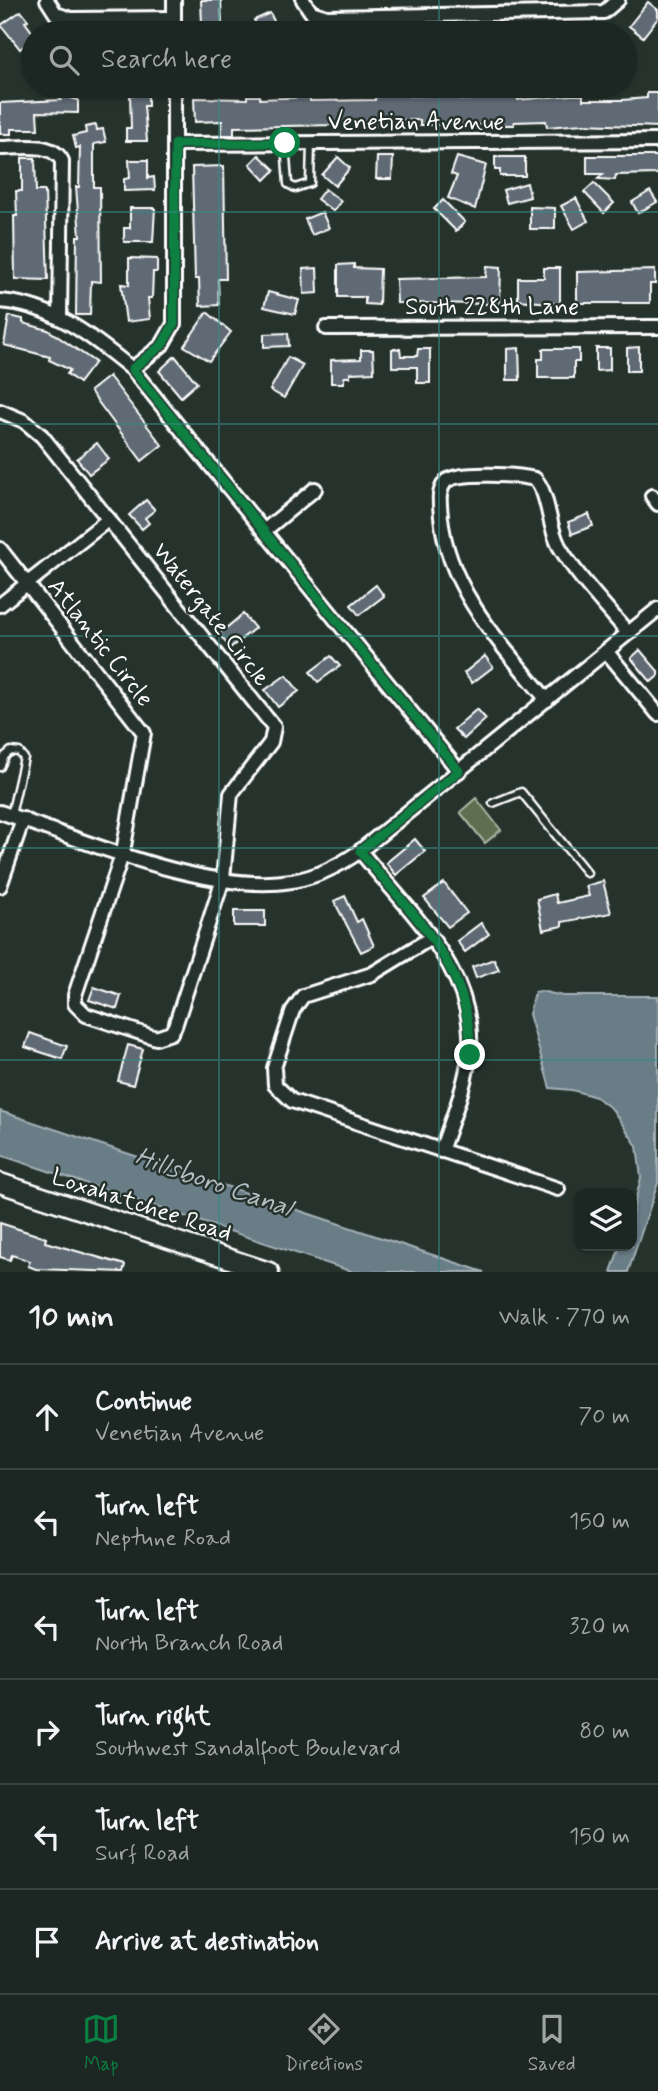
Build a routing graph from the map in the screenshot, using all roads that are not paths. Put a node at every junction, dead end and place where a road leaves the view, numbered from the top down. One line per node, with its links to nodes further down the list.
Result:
1 (47, 0): 5 (street)
2 (174, 0): 5 (street)
3 (303, 0): 4 (street)
4 (618, 0)
5 (174, 18)
6 (174, 98): 10 (street)
7 (658, 141): 9 (street, Venetian Avenue)
8 (285, 143): 9 (street, Venetian Avenue); 9 (lane); 10 (street, Venetian Avenue)
9 (311, 143)
10 (175, 144): 16 (street)
11 (0, 148): 13 (street)
12 (0, 301): 13 (street)
13 (61, 318): 16 (street)
14 (658, 327): 15 (street, South 228th Lane)
15 (326, 328)
16 (132, 369): 20 (street)
17 (0, 411): 19 (street, Watergate Circle)
18 (315, 489): 20 (street)
19 (109, 519): 22 (street); 36 (street, Watergate Circle)
20 (264, 531): 30 (street)
21 (0, 550): 22 (street, Atlantic Circle)
22 (27, 583): 23 (street); 34 (street, Atlantic Circle)
23 (0, 605)
24 (658, 609): 25 (street)
25 (628, 633): 26 (street); 27 (street)
26 (606, 651): 27 (street); 28 (street)
27 (547, 700): 30 (street)
28 (658, 714)
29 (0, 767): 32 (lane)
30 (459, 771): 33 (street)
31 (493, 803): 35 (lane)
32 (11, 816): 34 (street); 37 (street)
33 (360, 851): 36 (street); 38 (street)
34 (123, 852): 36 (street); 36 (street, Watergate Circle)
35 (587, 873)
36 (223, 879)
37 (0, 886)
38 (431, 939): 39 (street); 39 (street)
39 (441, 1151): 41 (street)
40 (0, 1183): 42 (main road, Loxahatchee Road)
41 (558, 1189)
42 (269, 1272)

